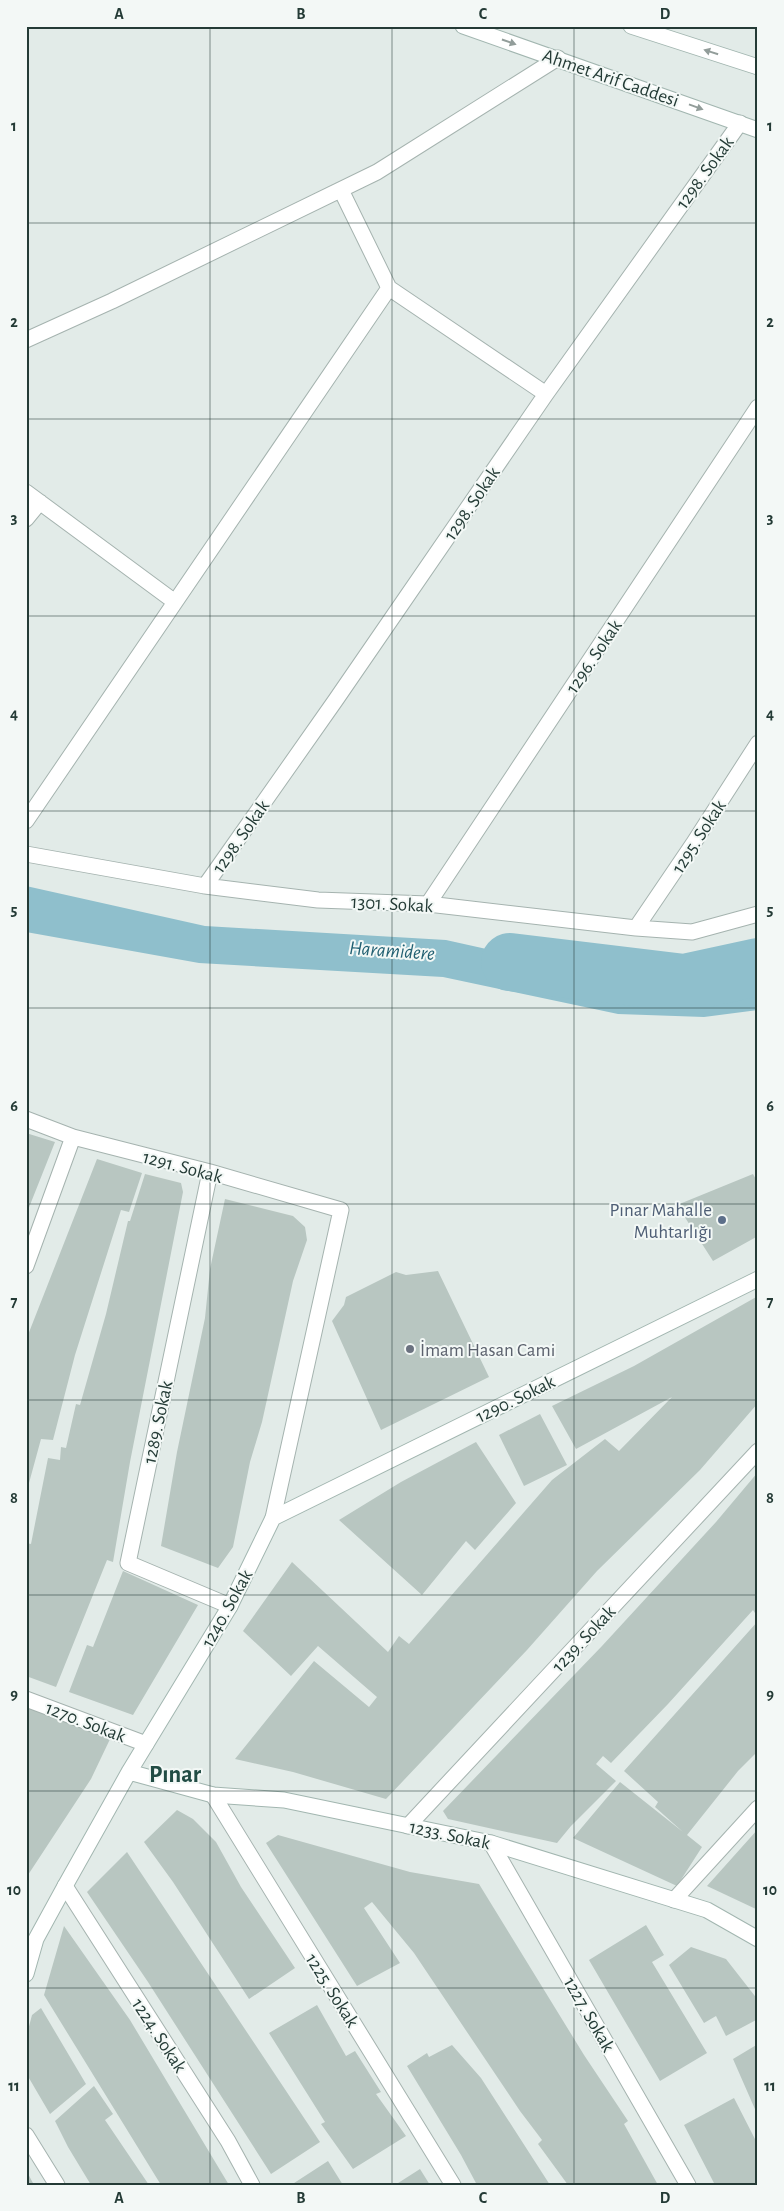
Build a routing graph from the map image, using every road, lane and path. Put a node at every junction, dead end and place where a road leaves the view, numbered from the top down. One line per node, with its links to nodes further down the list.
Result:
1 (463, 26): 3 (street, Ahmet Arif Caddesi, one-way to 3)
2 (630, 26): 4 (street, one-way to 2)
3 (558, 58): 5 (street, Ahmet Arif Caddesi, one-way to 5); 7 (street)
4 (758, 67)
5 (740, 123): 6 (street, Ahmet Arif Caddesi); 10 (street, 1298. Sokak)
6 (758, 130)
7 (341, 190): 8 (street); 9 (street)
8 (390, 288): 10 (street); 15 (street)
9 (26, 340)
10 (546, 394): 19 (street, 1298. Sokak)
11 (758, 408): 20 (street, 1296. Sokak)
12 (26, 492): 13 (street)
13 (40, 502): 14 (street); 15 (street)
14 (26, 520)
15 (175, 602): 17 (street)
16 (758, 744): 22 (street, 1295. Sokak)
17 (26, 821)
18 (26, 854): 19 (street, 1301. Sokak)
19 (205, 886): 20 (street, 1301. Sokak)
20 (428, 904): 22 (street, 1301. Sokak)
21 (758, 914): 22 (street, 1301. Sokak)
22 (636, 928)
23 (26, 1119): 24 (street, 1291. Sokak)
24 (73, 1137): 25 (street, 1291. Sokak); 27 (street)
25 (210, 1172): 26 (street, 1291. Sokak); 31 (street, 1289. Sokak)
26 (341, 1210): 30 (street, 1240. Sokak)
27 (26, 1266)
28 (758, 1279): 30 (street, 1290. Sokak)
29 (758, 1451): 37 (street, 1239. Sokak)
30 (273, 1518): 31 (street, 1240. Sokak)
31 (230, 1606): 33 (street, 1240. Sokak)
32 (26, 1699): 33 (street, 1270. Sokak)
33 (146, 1744): 34 (street, 1240. Sokak)
34 (129, 1772): 35 (street, 1233. Sokak); 39 (street, 1240. Sokak)
35 (213, 1795): 37 (street, 1233. Sokak); 47 (street, 1225. Sokak)
36 (758, 1808): 40 (street)
37 (408, 1826): 38 (street, 1233. Sokak)
38 (491, 1843): 40 (street, 1233. Sokak); 48 (street, 1227. Sokak)
39 (65, 1886): 41 (street, 1240. Sokak); 46 (street, 1224. Sokak)
40 (674, 1900): 42 (street, 1233. Sokak)
41 (31, 1936): 43 (street, 1240. Sokak)
42 (758, 1939)
43 (26, 1974)
44 (26, 2135): 45 (street)
45 (57, 2185)
46 (252, 2185)
47 (453, 2185)
48 (688, 2185)

